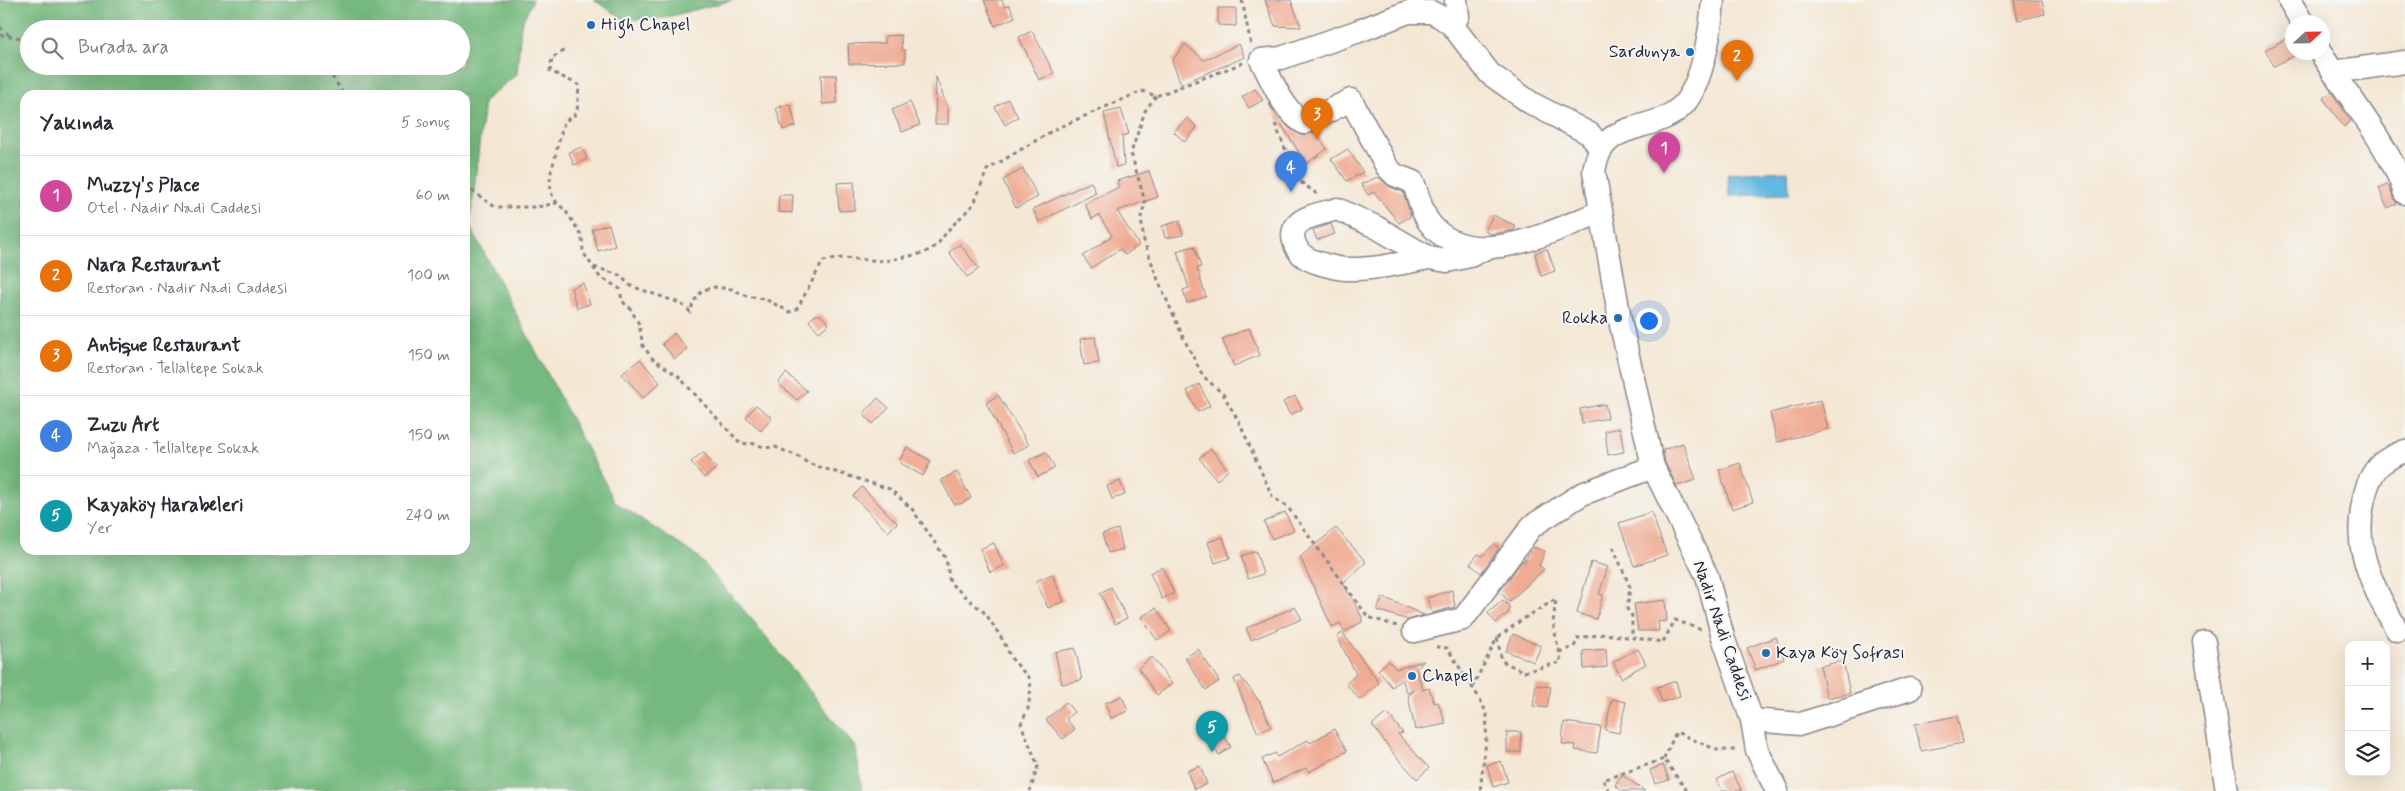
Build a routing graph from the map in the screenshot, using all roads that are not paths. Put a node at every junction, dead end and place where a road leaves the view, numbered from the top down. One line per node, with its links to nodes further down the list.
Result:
1 (1456, 0): 5 (street)
2 (1713, 0): 9 (street)
3 (2290, 0): 4 (street)
4 (2298, 15)
5 (1452, 25): 9 (street); 12 (street)
6 (2325, 60): 8 (street)
7 (2405, 62): 8 (street)
8 (2333, 72): 10 (street)
9 (1600, 148): 11 (street, Nadir Nadi Caddesi)
10 (2405, 193)
11 (1600, 212): 12 (street); 15 (street, Nadir Nadi Caddesi)
12 (1487, 248): 13 (street)
13 (1429, 258): 13 (street)
14 (2405, 451): 16 (street)
15 (1653, 466): 17 (street); 20 (street, Nadir Nadi Caddesi)
16 (2397, 630)
17 (1414, 631)
18 (2204, 642): 22 (street)
19 (1910, 689): 20 (street)
20 (1752, 720): 21 (street, Nadir Nadi Caddesi)
21 (1777, 791)
22 (2228, 791)

